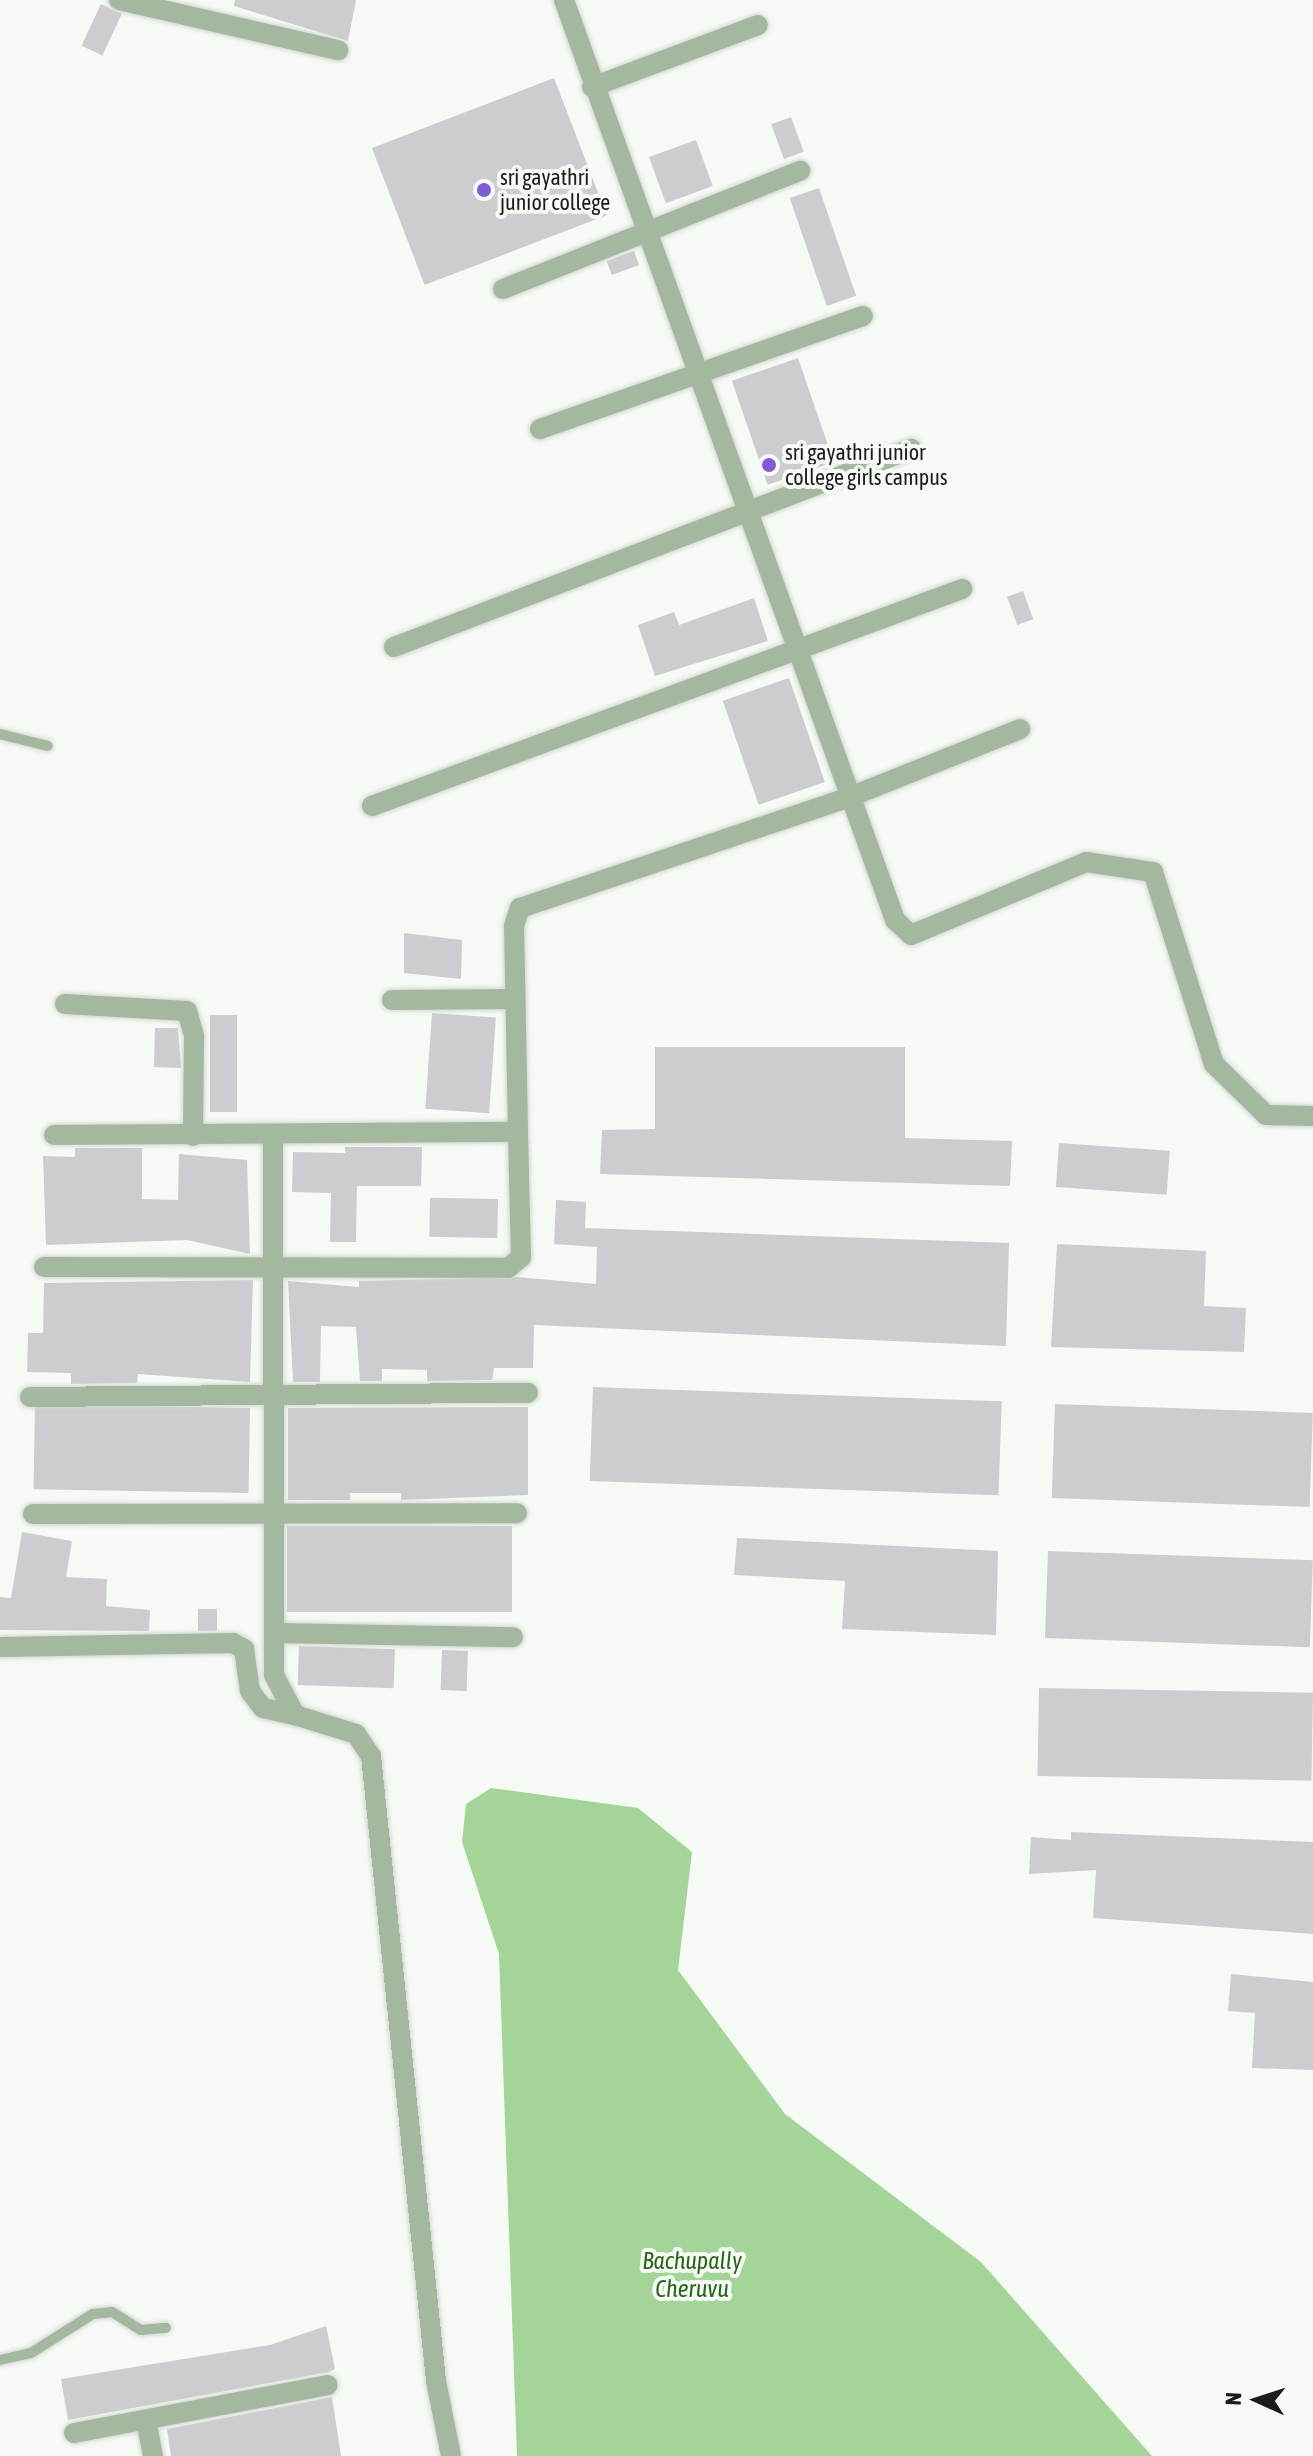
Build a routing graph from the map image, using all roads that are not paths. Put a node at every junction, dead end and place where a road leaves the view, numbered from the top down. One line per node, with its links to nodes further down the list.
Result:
1 (119, 0): 4 (street)
2 (564, 0): 5 (street)
3 (758, 25): 5 (street)
4 (338, 50)
5 (592, 87): 7 (street)
6 (800, 171): 7 (street)
7 (646, 233): 8 (street); 10 (street)
8 (503, 289)
9 (863, 316): 10 (street)
10 (702, 375): 11 (street); 13 (street)
11 (540, 429)
12 (911, 449): 13 (street)
13 (752, 512): 15 (street); 16 (street)
14 (962, 589): 16 (street)
15 (394, 647)
16 (801, 650): 20 (street); 21 (street)
17 (1020, 729): 20 (street)
18 (0, 734): 19 (lane)
19 (48, 746)
20 (852, 796): 22 (street); 25 (street)
21 (372, 806)
22 (515, 999): 23 (street); 26 (street)
23 (392, 1000)
24 (65, 1004): 29 (street)
25 (1313, 1116)
26 (518, 1132): 27 (street); 30 (street)
27 (273, 1134): 29 (street); 30 (street)
28 (54, 1135): 29 (street)
29 (193, 1136)
30 (271, 1265): 31 (street); 32 (street)
31 (44, 1267)
32 (272, 1393): 33 (street); 34 (street); 37 (street)
33 (528, 1393)
34 (30, 1397)
35 (517, 1513): 37 (street)
36 (33, 1514): 37 (street)
37 (274, 1514): 38 (street)
38 (274, 1633): 39 (street); 41 (street)
39 (513, 1637)
40 (0, 1647): 41 (street)
41 (299, 1716): 48 (street)
42 (166, 2328): 43 (lane)
43 (0, 2360)
44 (328, 2385): 45 (street)
45 (146, 2420): 46 (street); 47 (street)
46 (74, 2433)
47 (153, 2456)
48 (451, 2456)

